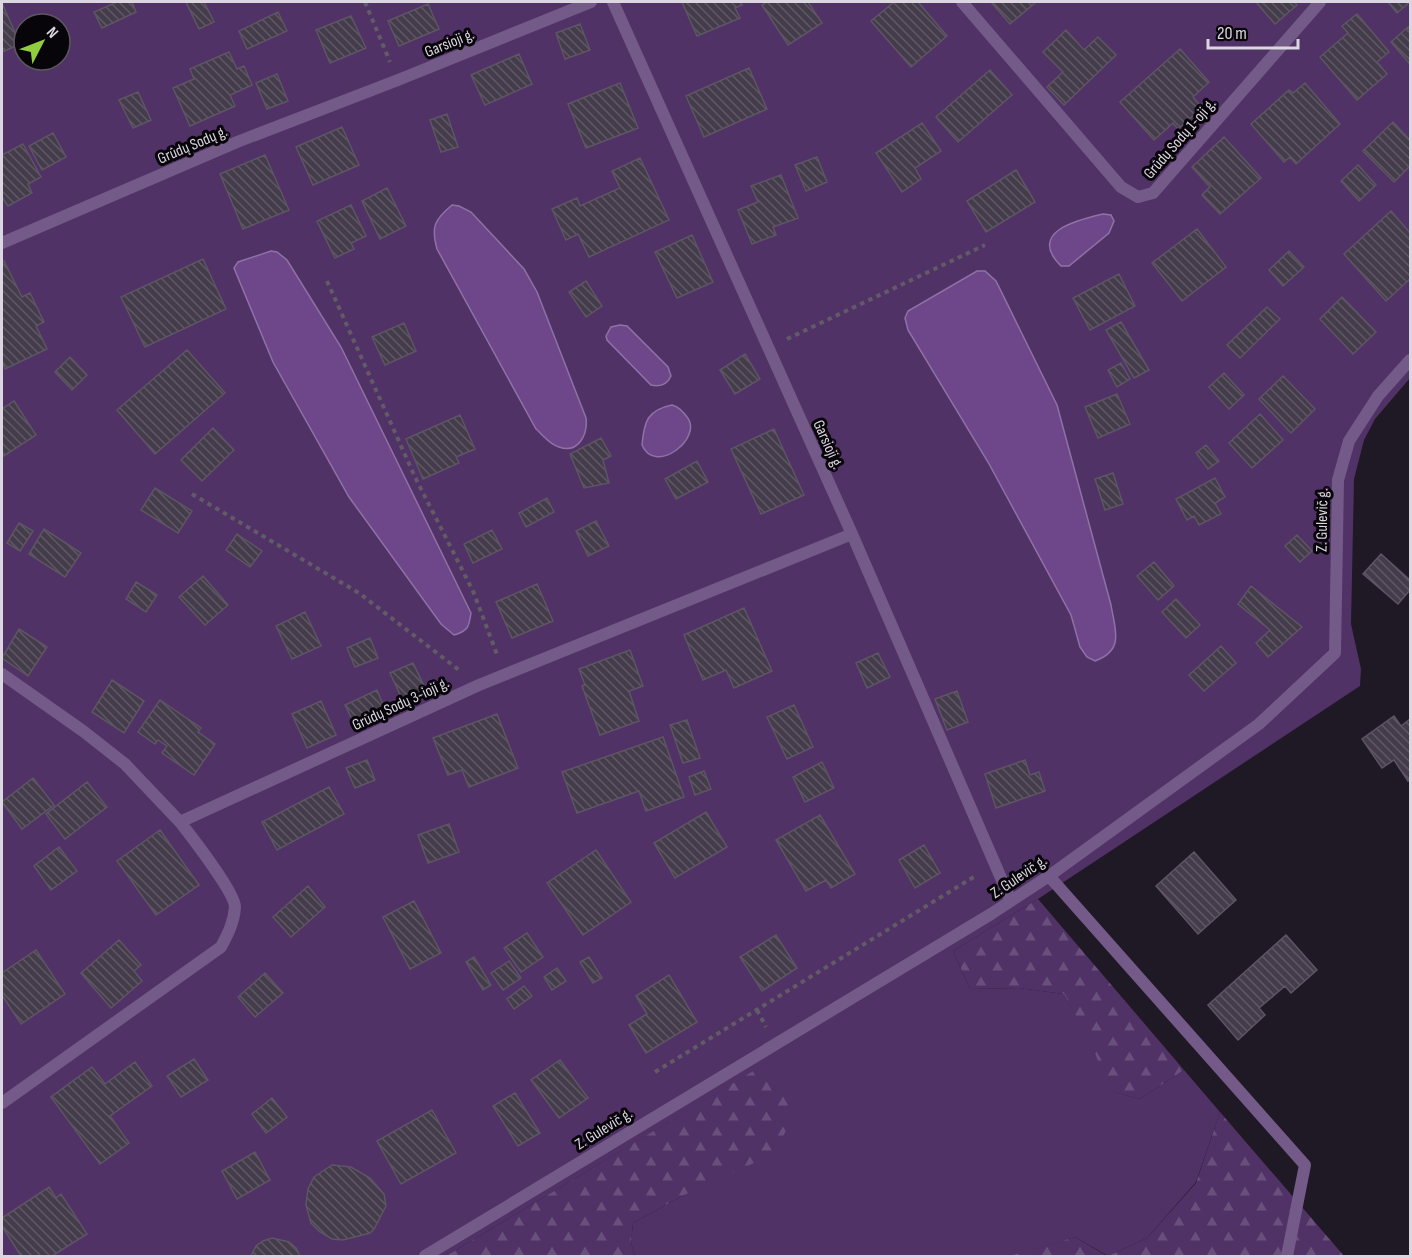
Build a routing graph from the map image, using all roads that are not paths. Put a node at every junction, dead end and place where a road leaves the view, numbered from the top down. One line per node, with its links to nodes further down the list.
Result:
1 (591, 2): 5 (street, Garsioji g.)
2 (613, 2): 8 (street, Garsioji g.)
3 (962, 2): 4 (street, Grūdų Sodų 1-oji g.)
4 (1320, 2)
5 (398, 80): 6 (street, Grūdų Sodų g.)
6 (2, 243)
7 (1410, 360): 11 (street, Z. Gulevič g.)
8 (852, 534): 10 (street, Grūdų Sodų 3-ioji g.); 12 (street, Garsioji g.)
9 (2, 674): 10 (street)
10 (180, 822): 13 (street)
11 (1049, 876): 12 (street, Z. Gulevič g.); 15 (street)
12 (1011, 901): 14 (street, Z. Gulevič g.)
13 (2, 1103)
14 (425, 1257)
15 (1287, 1257)

